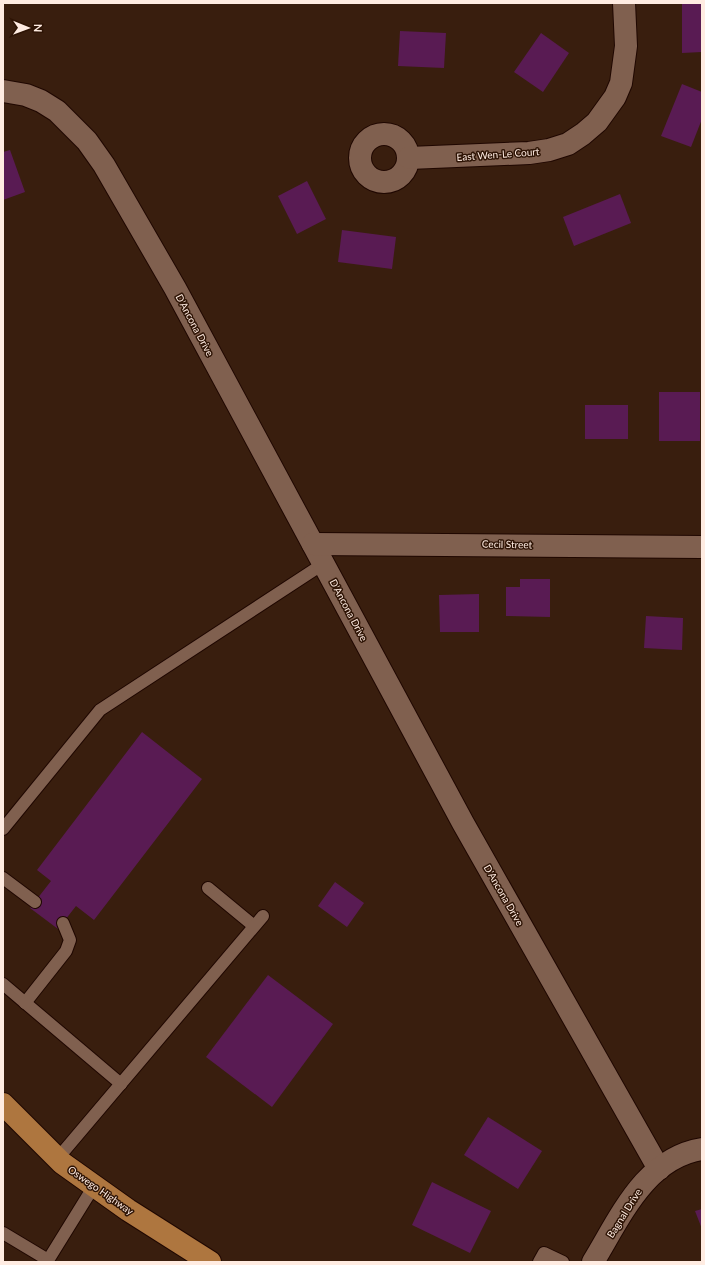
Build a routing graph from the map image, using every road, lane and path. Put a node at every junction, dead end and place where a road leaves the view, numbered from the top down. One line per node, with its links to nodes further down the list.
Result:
1 (624, 3): 3 (street, East Wen-Le Court)
2 (3, 91): 4 (street, D'Ancona Drive)
3 (409, 158)
4 (313, 544): 5 (street, Cecil Street); 6 (street, D'Ancona Drive)
5 (702, 547)
6 (323, 564): 7 (lane); 20 (street, D'Ancona Drive)
7 (3, 829)
8 (3, 878): 10 (lane)
9 (208, 888): 13 (lane)
10 (35, 902)
11 (263, 916): 13 (lane)
12 (63, 923): 15 (lane)
13 (254, 926): 16 (lane)
14 (3, 984): 15 (lane)
15 (25, 1003): 16 (lane)
16 (121, 1084): 19 (lane)
17 (3, 1104): 19 (main road, Oswego Highway)
18 (702, 1149): 20 (street, Bagnal Drive)
19 (58, 1158): 21 (main road, Oswego Highway)
20 (659, 1168): 27 (street, Bagnal Drive)
21 (94, 1186): 23 (lane); 24 (main road, Oswego Highway)
22 (3, 1233): 23 (lane)
23 (48, 1261)
24 (210, 1262)
25 (539, 1262): 26 (lane)
26 (563, 1262)
27 (593, 1262)

